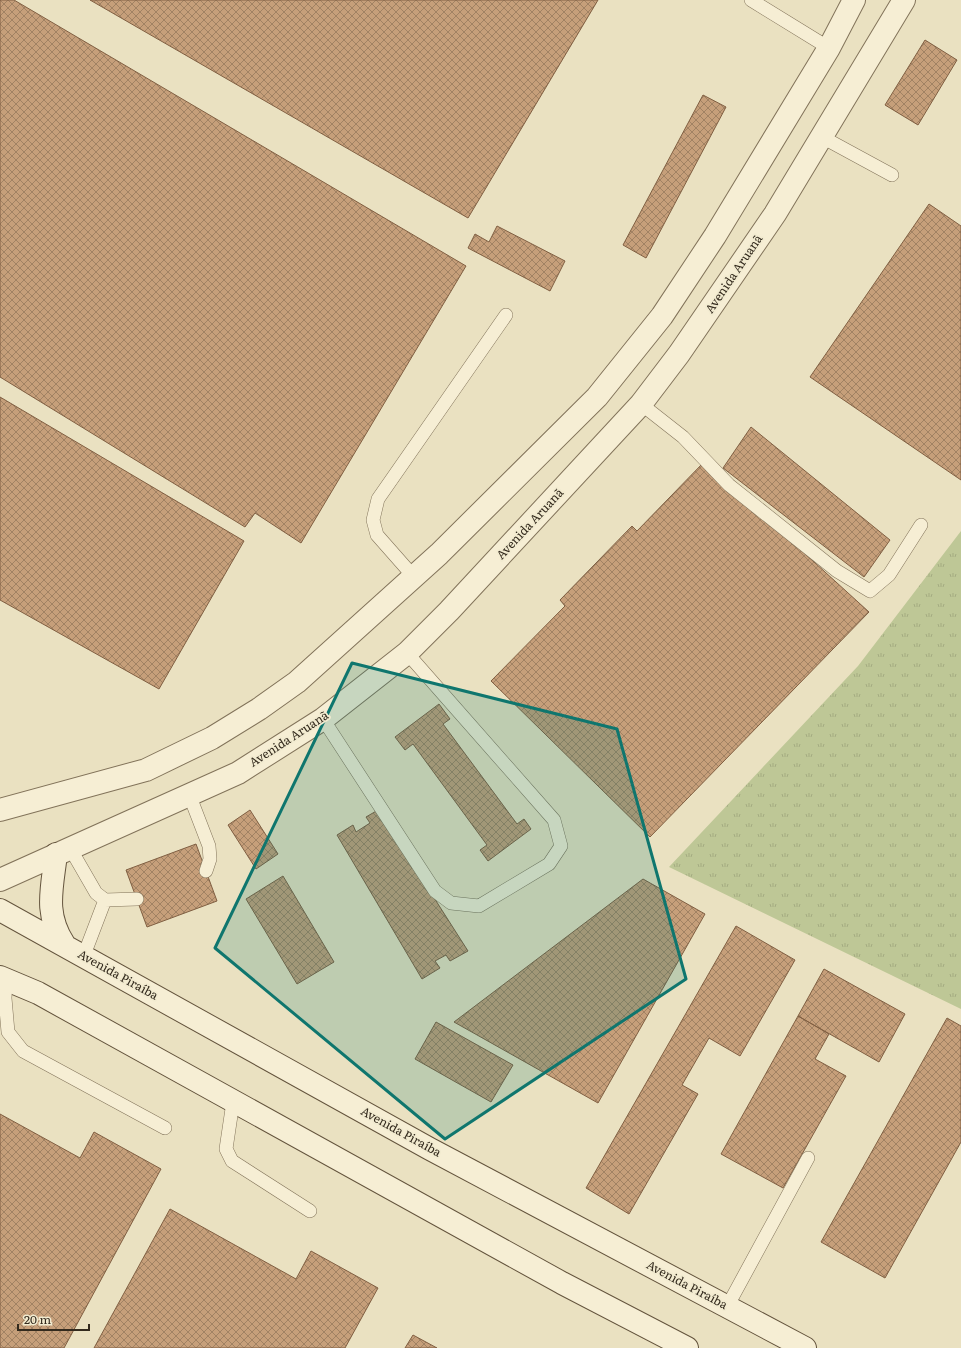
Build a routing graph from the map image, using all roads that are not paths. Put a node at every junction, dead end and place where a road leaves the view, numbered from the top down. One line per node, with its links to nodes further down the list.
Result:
1 (751, 0): 4 (lane)
2 (854, 0): 4 (street)
3 (904, 0): 5 (street, Avenida Aruanã)
4 (829, 48): 10 (street)
5 (822, 137): 6 (lane); 8 (street, Avenida Aruanã)
6 (892, 175)
7 (506, 315): 10 (lane)
8 (641, 404): 9 (lane); 11 (street, Avenida Aruanã)
9 (921, 525)
10 (414, 577): 14 (street)
11 (406, 653): 12 (street, Avenida Aruanã); 12 (lane)
12 (322, 719): 13 (street, Avenida Aruanã)
13 (189, 794): 15 (street, Avenida Aruanã); 16 (lane)
14 (0, 810)
15 (63, 851): 17 (street, Avenida Aruanã); 19 (lane); 21 (street)
16 (206, 871)
17 (0, 880)
18 (137, 899): 19 (lane)
19 (105, 900): 22 (lane)
20 (0, 910): 21 (street, Avenida Piraíba)
21 (64, 944): 22 (street, Avenida Piraíba)
22 (84, 956): 28 (street, Avenida Piraíba)
23 (3, 978): 24 (street); 25 (lane)
24 (233, 1102): 27 (lane); 29 (street)
25 (165, 1128)
26 (808, 1158): 28 (lane)
27 (310, 1211)
28 (727, 1307): 30 (street, Avenida Piraíba)
29 (687, 1348)
30 (805, 1348)

